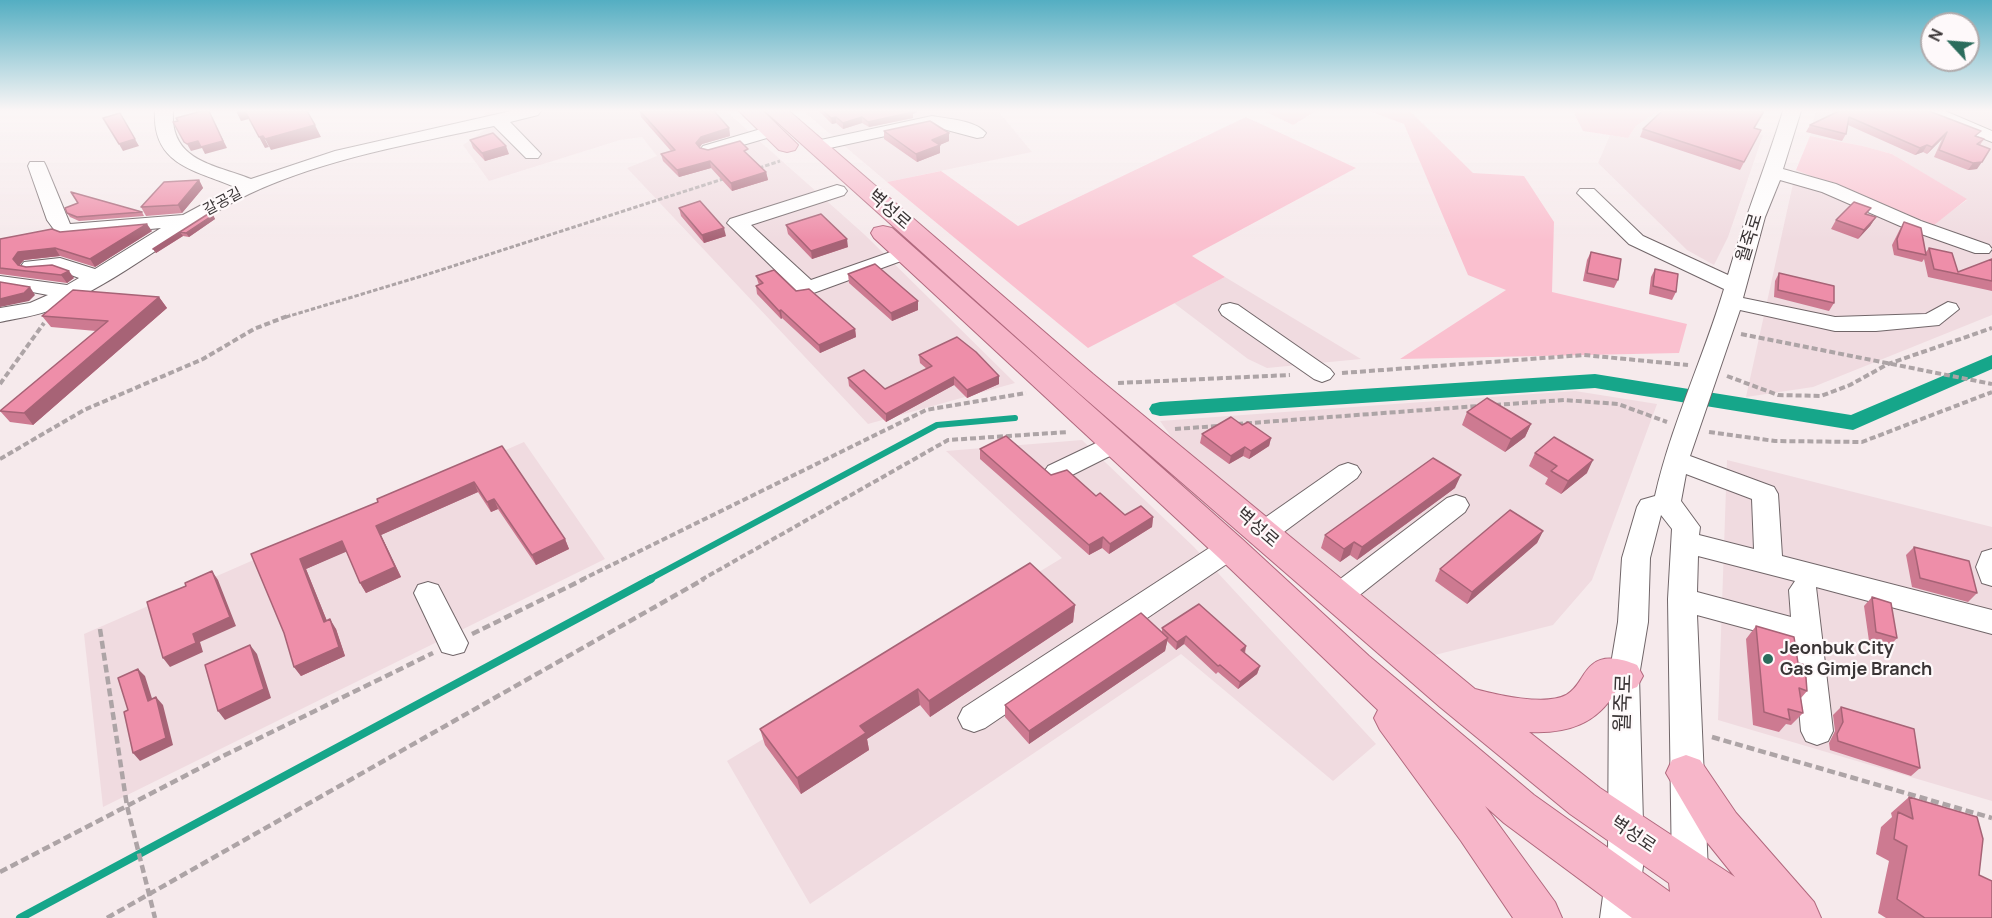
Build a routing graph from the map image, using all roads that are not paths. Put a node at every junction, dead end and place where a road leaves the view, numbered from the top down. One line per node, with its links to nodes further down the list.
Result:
1 (176, 154): 8 (street)
2 (350, 154): 8 (street, 갈공길)
3 (809, 154): 9 (main road, 벽성로)
4 (810, 154): 29 (main road, 벽성로)
5 (1779, 154): 7 (street, 월죽로)
6 (37, 166): 11 (street)
7 (1773, 172): 12 (street); 18 (street, 월죽로)
8 (253, 187): 11 (street, 갈공길)
9 (837, 191): 13 (main road, 벽성로); 13 (street)
10 (1587, 193): 18 (street)
11 (189, 221): 15 (street, 갈공길)
12 (1982, 249)
13 (905, 253): 23 (main road, 벽성로)
14 (31, 266): 15 (street)
15 (96, 277): 17 (street, 갈공길)
16 (4, 281): 17 (street)
17 (69, 292): 21 (street, 갈공길)
18 (1733, 294): 19 (street); 24 (street, 월죽로)
19 (1948, 309)
20 (1230, 310): 22 (street)
21 (0, 315)
22 (1322, 374)
23 (1109, 438): 25 (street); 31 (main road, 벽성로)
24 (1676, 460): 27 (street, 월죽로); 33 (street)
25 (1057, 472)
26 (1348, 472): 29 (street)
27 (1667, 503): 30 (street); 43 (street, 월죽로)
28 (1456, 505): 37 (street)
29 (1263, 533): 37 (main road, 벽성로)
30 (1686, 542): 33 (street); 38 (street)
31 (1230, 548): 42 (main road, 벽성로); 45 (street)
32 (1992, 560): 34 (street)
33 (1768, 564): 39 (street)
34 (1992, 575)
35 (1803, 590): 40 (street)
36 (428, 594): 41 (street)
37 (1337, 597): 44 (main road, 벽성로)
38 (1682, 599): 40 (street); 47 (street)
39 (1992, 622)
40 (1807, 633): 46 (street)
41 (453, 643)
42 (1356, 667): 50 (main road, 벽성로); 51 (main road)
43 (1623, 676): 44 (main road); 48 (street, 월죽로)
44 (1464, 704): 48 (main road, 벽성로)
45 (974, 718)
46 (1817, 731)
47 (1686, 773): 49 (street); 55 (main road)
48 (1623, 829): 49 (main road, 벽성로); 50 (street, 월죽로)
49 (1690, 872): 53 (main road); 54 (main road, 벽성로)
50 (1623, 907): 52 (main road, 벽성로)
51 (1539, 918)
52 (1669, 918)
53 (1695, 918)
54 (1758, 918)
55 (1798, 918)

